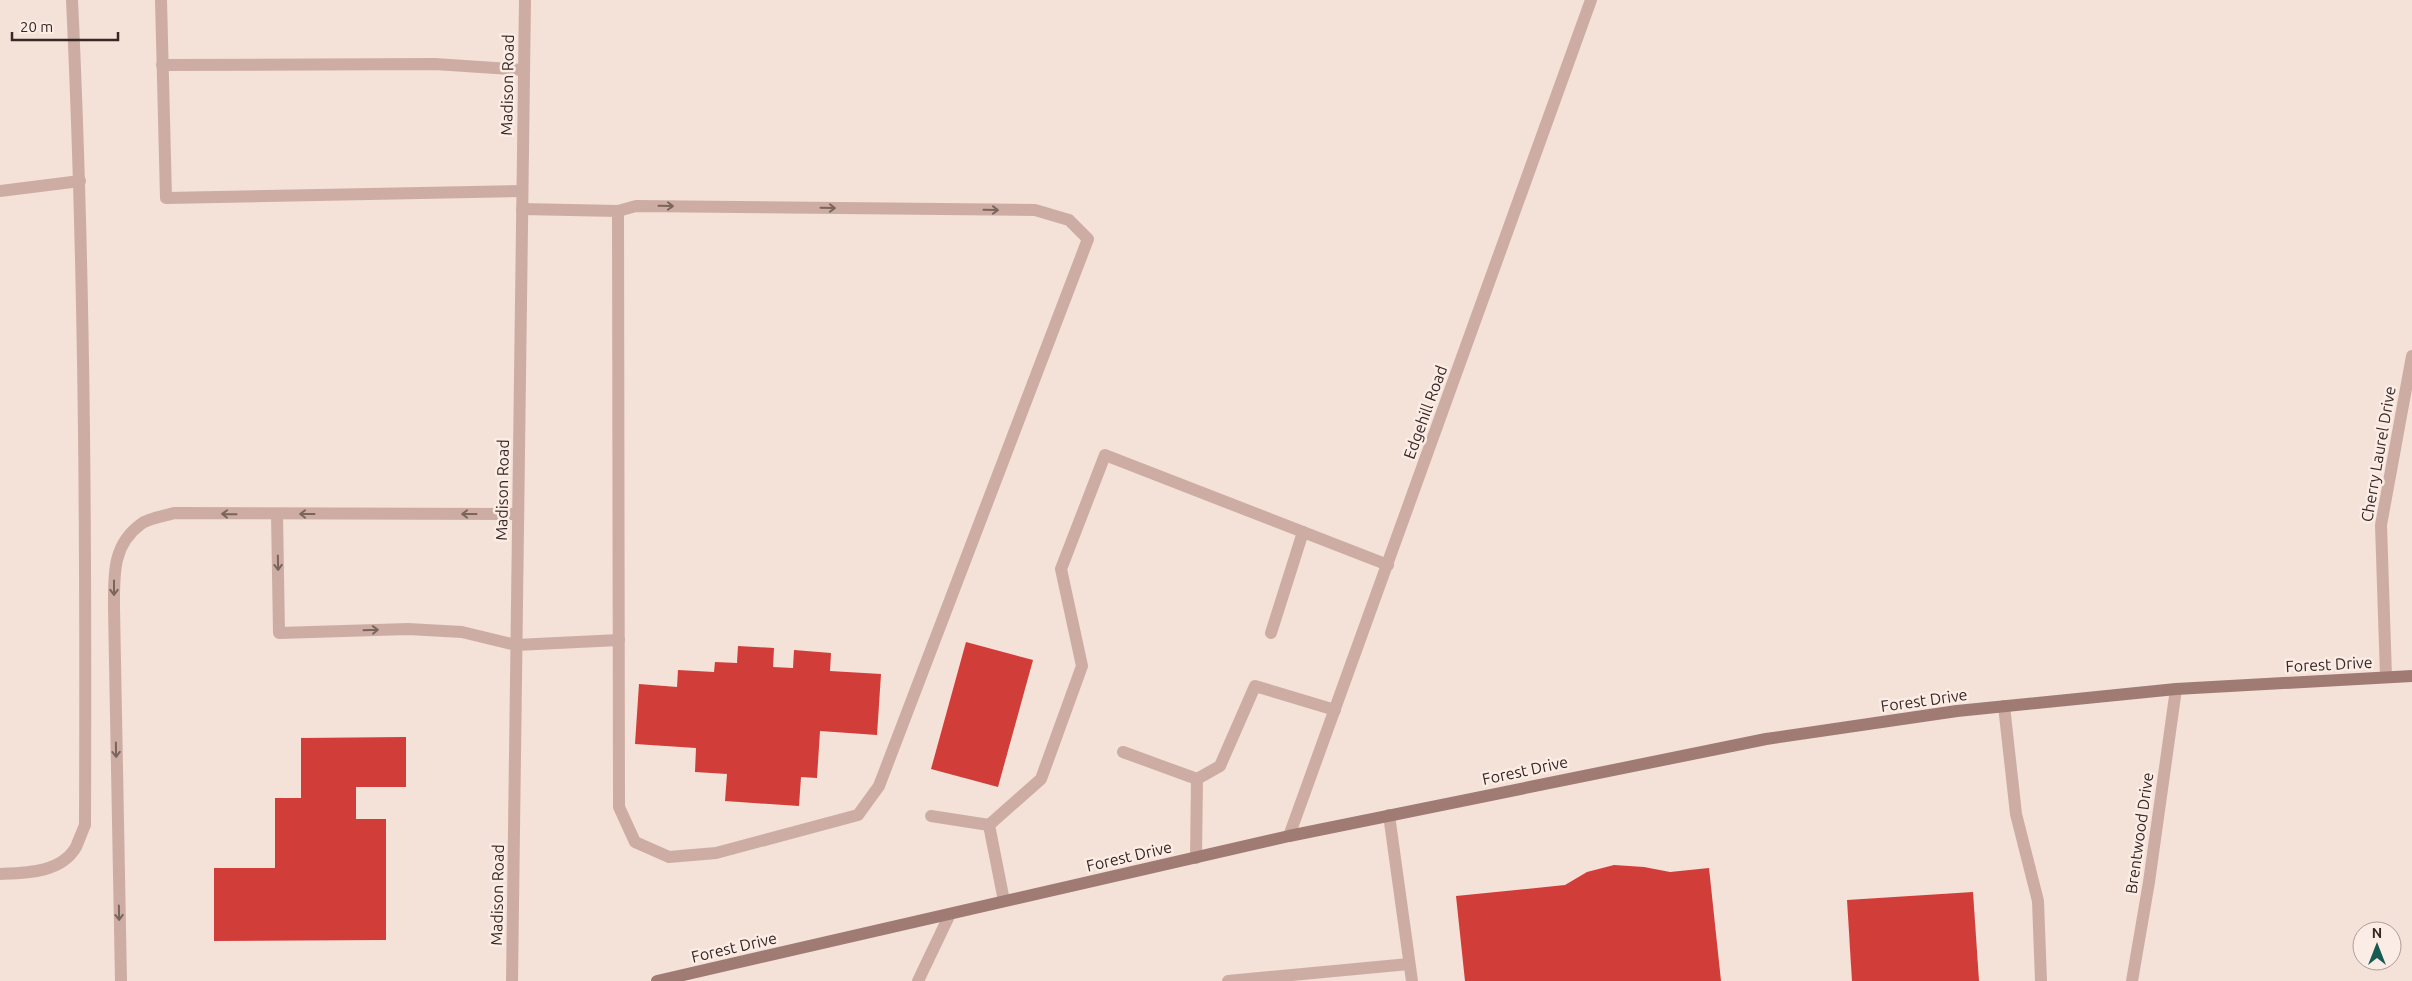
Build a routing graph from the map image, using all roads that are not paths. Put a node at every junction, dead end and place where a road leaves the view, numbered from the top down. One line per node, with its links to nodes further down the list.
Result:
1 (72, 0): 7 (street)
2 (161, 0): 5 (street)
3 (525, 0): 6 (street, Madison Road)
4 (1591, 0): 16 (street, Edgehill Road)
5 (162, 65): 6 (street); 9 (street)
6 (524, 70): 9 (street, Madison Road)
7 (80, 181): 8 (street); 32 (street)
8 (0, 191)
9 (522, 191): 10 (street, Madison Road)
10 (522, 209): 11 (street); 14 (street, Madison Road)
11 (618, 211): 18 (street); 18 (street, one-way to 18)
12 (2412, 356): 21 (street, Cherry Laurel Drive)
13 (277, 514): 14 (street, one-way to 13); 19 (street, one-way to 19); 36 (street, one-way to 36)
14 (518, 514): 19 (street, Madison Road)
15 (1303, 532): 16 (street); 17 (street); 29 (street)
16 (1388, 565): 24 (street, Edgehill Road)
17 (1271, 632)
18 (618, 640): 19 (street)
19 (516, 645): 37 (street, Madison Road)
20 (2412, 676): 21 (main road, Forest Drive)
21 (2386, 677): 22 (main road, Forest Drive)
22 (2176, 689): 23 (main road, Forest Drive); 43 (street, Brentwood Drive)
23 (2004, 706): 27 (main road, Forest Drive); 42 (street)
24 (1335, 710): 26 (street); 30 (street, Edgehill Road)
25 (1123, 752): 26 (street)
26 (1197, 779): 31 (street)
27 (1389, 815): 30 (main road, Forest Drive); 35 (street)
28 (931, 816): 29 (street)
29 (989, 825): 33 (street)
30 (1290, 836): 31 (main road, Forest Drive)
31 (1196, 858): 33 (main road, Forest Drive)
32 (0, 874)
33 (1004, 901): 34 (main road, Forest Drive)
34 (950, 914): 38 (main road, Forest Drive); 39 (street)
35 (1409, 964): 40 (street); 41 (street)
36 (121, 981)
37 (512, 981)
38 (657, 981)
39 (918, 981)
40 (1228, 981)
41 (1412, 981)
42 (2041, 981)
43 (2132, 981)

